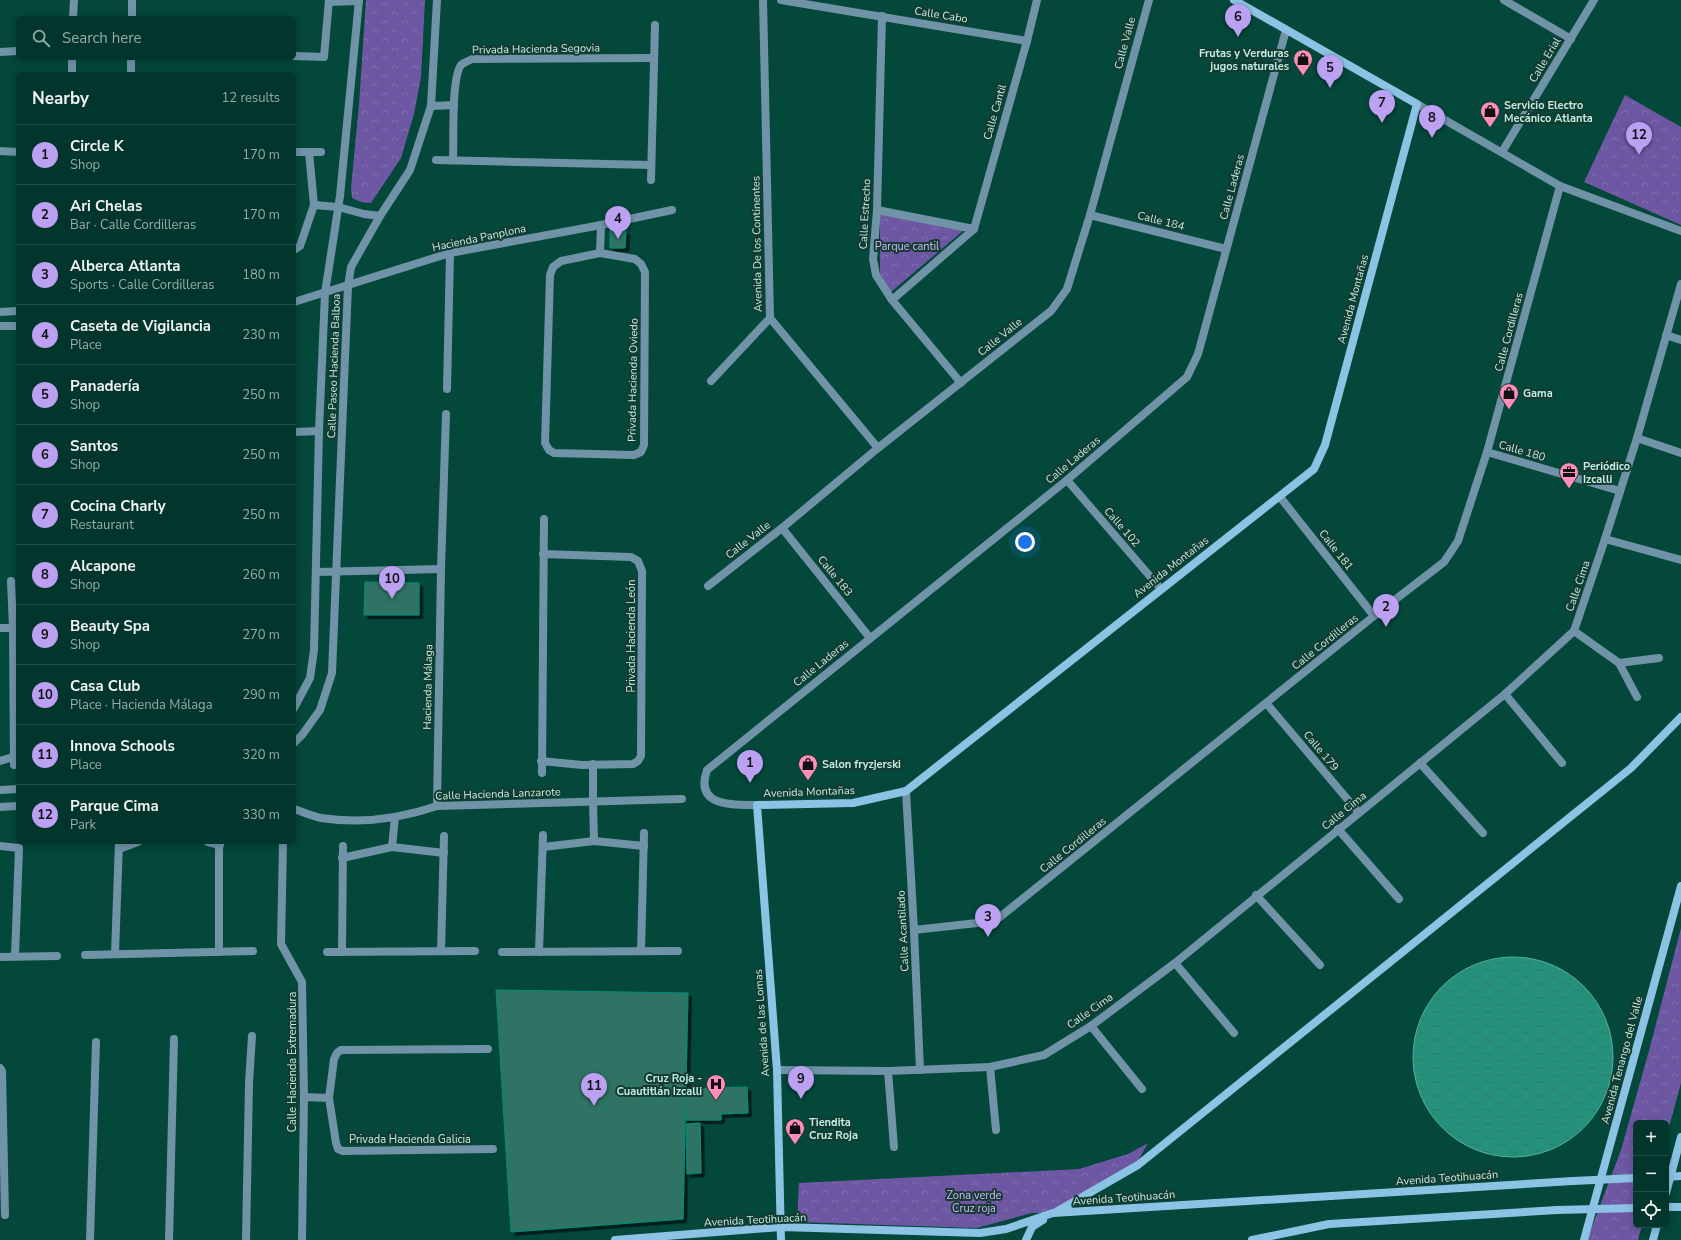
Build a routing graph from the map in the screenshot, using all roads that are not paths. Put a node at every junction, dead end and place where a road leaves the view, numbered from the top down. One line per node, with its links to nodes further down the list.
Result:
1 (74, 0): 13 (street)
2 (132, 0): 14 (street)
3 (437, 0): 30 (street, Calle Paseo Hacienda Balboa)
4 (763, 0): 62 (street, Avenida De los Continentes)
5 (781, 0): 15 (street, Calle Cabo)
6 (1037, 0): 19 (street, Calle Cantil)
7 (1148, 0): 46 (street, Calle Valle)
8 (1234, 0): 17 (main road)
9 (1504, 0): 18 (street)
10 (1594, 0): 18 (street, Calle Erial)
11 (329, 1): 12 (street); 22 (street)
12 (359, 1): 43 (street, Calle Paseo Hacienda Balboa)
13 (73, 16)
14 (132, 16)
15 (882, 16): 19 (street, Calle Cabo); 45 (street, Calle Estrecho)
16 (655, 25): 23 (street)
17 (1286, 30): 28 (main road); 52 (street, Calle Laderas)
18 (1571, 39): 36 (street, Calle Erial)
19 (1027, 41): 49 (street, Calle Cantil)
20 (16, 51): 21 (street)
21 (0, 52)
22 (296, 56)
23 (654, 58): 29 (street, Privada Hacienda Segovia); 39 (street)
24 (72, 60): 26 (street)
25 (131, 60): 27 (street)
26 (72, 72)
27 (131, 72)
28 (1417, 104): 36 (street); 79 (main road, Avenida Montañas)
29 (454, 105): 30 (street); 38 (street, Privada Hacienda Segovia)
30 (431, 106): 47 (street, Calle Paseo Hacienda Balboa)
31 (0, 152): 32 (street)
32 (16, 152)
33 (296, 152): 34 (street)
34 (309, 152): 35 (street); 42 (street)
35 (321, 152)
36 (1502, 152): 41 (street)
37 (436, 160): 38 (street)
38 (454, 160): 39 (street)
39 (651, 165): 40 (street)
40 (651, 180)
41 (1560, 186): 50 (street); 75 (street, Calle Cordilleras)
42 (314, 205): 43 (street); 51 (street)
43 (338, 206): 47 (street); 57 (street, Calle Paseo Hacienda Balboa)
44 (672, 210): 48 (street, Hacienda Panplona)
45 (877, 210): 49 (street); 58 (street, Calle Estrecho)
46 (1090, 215): 52 (street, Calle 184); 68 (street, Calle Valle)
47 (380, 216): 56 (street, Calle Paseo Hacienda Balboa)
48 (601, 225): 53 (street, Hacienda Panplona); 54 (street)
49 (974, 229): 58 (street)
50 (1681, 231)
51 (296, 249)
52 (1226, 249): 77 (street, Calle Laderas)
53 (450, 253): 56 (street, Hacienda Panplona); 69 (street)
54 (600, 253): 54 (street, Privada Hacienda Oviedo)
55 (1681, 284): 65 (street, Calle Cima)
56 (348, 286): 57 (street, Hacienda Panplona); 87 (street, Calle Paseo Hacienda Balboa)
57 (325, 293): 59 (street, Hacienda Panplona); 71 (street, Calle Paseo Hacienda Balboa)
58 (892, 300): 68 (street, Calle Estrecho)
59 (296, 301)
60 (16, 311): 61 (street)
61 (0, 312)
62 (770, 318): 67 (street); 74 (street, Avenida De los Continentes)
63 (0, 326): 64 (street)
64 (16, 326)
65 (1666, 335): 66 (street); 73 (street, Calle Cima)
66 (1681, 340)
67 (710, 381)
68 (961, 383): 74 (street, Calle Valle)
69 (447, 389)
70 (446, 414): 85 (street, Hacienda Málaga)
71 (319, 431): 72 (street); 86 (street, Calle Paseo Hacienda Balboa)
72 (296, 432)
73 (1637, 438): 76 (street); 78 (street, Calle Cima)
74 (878, 448): 81 (street, Calle Valle)
75 (1488, 452): 78 (street, Calle 180); 91 (street, Calle Cordilleras)
76 (1681, 453)
77 (1067, 480): 90 (street, Calle 102); 95 (street, Calle Laderas)
78 (1620, 491): 82 (street, Calle Cima)
79 (1280, 497): 90 (main road, Avenida Montañas); 91 (street, Calle 181)
80 (544, 519): 83 (street)
81 (782, 528): 89 (street, Calle Valle); 95 (street, Calle 183)
82 (1605, 539): 84 (street); 94 (street, Calle Cima)
83 (543, 554): 105 (street); 108 (street, Privada Hacienda León)
84 (1681, 560)
85 (440, 569): 87 (street); 118 (street, Hacienda Málaga)
86 (316, 572): 87 (street); 100 (street, Calle Paseo Hacienda Balboa)
87 (337, 573): 103 (street, Calle Paseo Hacienda Balboa)
88 (11, 581): 93 (street)
89 (708, 586)
90 (1161, 589): 113 (main road, Avenida Montañas)
91 (1374, 616): 101 (street, Calle Cordilleras)
92 (0, 628): 93 (street)
93 (13, 628): 104 (street)
94 (1574, 631): 97 (street); 98 (street, Calle Cima)
95 (870, 638): 112 (street, Calle Laderas)
96 (1659, 658): 97 (street)
97 (1619, 663): 99 (street)
98 (1505, 694): 106 (street, Calle Cima); 107 (street)
99 (1637, 697)
100 (296, 704)
101 (1267, 704): 121 (street, Calle 179); 143 (street, Calle Cordilleras)
102 (1681, 717): 187 (main road)
103 (296, 741)
104 (0, 761)
105 (541, 761): 108 (street, Privada Hacienda León); 109 (street)
106 (1420, 763): 121 (street, Calle Cima); 124 (street)
107 (1562, 763)
108 (593, 764): 115 (street)
109 (542, 773)
110 (16, 789): 111 (street)
111 (0, 790)
112 (706, 791): 116 (street, Avenida Montañas)
113 (906, 791): 116 (main road, Avenida Montañas); 143 (street, Calle Acantilado)
114 (682, 798): 115 (street, Calle Hacienda Lanzarote)
115 (593, 802): 118 (street, Calle Hacienda Lanzarote); 128 (street)
116 (757, 805): 169 (main road, Avenida de las Lomas)
117 (16, 806): 119 (street)
118 (437, 806): 122 (street, Calle Hacienda Lanzarote)
119 (0, 807)
120 (296, 811): 122 (street, Calle Hacienda Lanzarote)
121 (1359, 813): 123 (street, Calle Cima)
122 (395, 817): 136 (street)
123 (1338, 829): 141 (street, Calle Cima); 142 (street)
124 (1483, 832)
125 (644, 833): 135 (street)
126 (543, 835): 137 (street)
127 (444, 836): 138 (street)
128 (594, 841): 135 (street); 137 (street)
129 (219, 844): 149 (street)
130 (283, 844): 173 (street, Calle Hacienda Extremadura)
131 (19, 845): 132 (street); 156 (street)
132 (0, 846)
133 (119, 846): 154 (street)
134 (343, 846): 139 (street)
135 (644, 846): 147 (street)
136 (392, 847): 138 (street); 139 (street)
137 (543, 847): 153 (street)
138 (444, 853): 145 (street)
139 (342, 858): 151 (street)
140 (1681, 886): 199 (main road, Avenida Tenango del Valle)
141 (1256, 895): 159 (street, Calle Cima); 160 (street)
142 (1399, 899)
143 (914, 930): 170 (street, Calle Acantilado)
144 (253, 951): 149 (street)
145 (441, 951): 146 (street); 151 (street)
146 (475, 951)
147 (641, 951): 148 (street); 153 (street)
148 (678, 951)
149 (219, 952): 154 (street)
150 (327, 952): 151 (street)
151 (342, 952)
152 (502, 952): 153 (street)
153 (540, 952)
154 (115, 954): 155 (street)
155 (86, 955)
156 (15, 956): 157 (street); 158 (street)
157 (57, 956)
158 (0, 957)
159 (1175, 963): 161 (street, Calle Cima); 162 (street)
160 (1320, 965)
161 (1091, 1026): 167 (street, Calle Cima); 172 (street)
162 (1234, 1033)
163 (252, 1036): 193 (street)
164 (174, 1039): 192 (street)
165 (96, 1042): 191 (street)
166 (488, 1049): 174 (street, Privada Hacienda Galicia)
167 (990, 1067): 170 (street, Calle Cima); 175 (street)
168 (0, 1068): 179 (street)
169 (777, 1070): 171 (street, Calle Cima); 189 (main road, Avenida de las Lomas)
170 (920, 1070): 171 (street, Calle Cima)
171 (888, 1071): 177 (street)
172 (1142, 1089)
173 (304, 1097): 174 (street); 194 (street, Calle Hacienda Extremadura)
174 (329, 1098): 178 (street, Privada Hacienda Galicia)
175 (996, 1130)
176 (1681, 1137): 183 (main road)
177 (894, 1147)
178 (493, 1149)
179 (2, 1159): 188 (street)
180 (1681, 1176): 181 (main road, bridge)
181 (1669, 1177)
182 (1633, 1178): 187 (main road, Avenida Teotihuacán, bridge)
183 (1666, 1192)
184 (1669, 1207): 185 (main road)
185 (1681, 1207)
186 (1633, 1208): 198 (main road, bridge)
187 (1053, 1213): 189 (main road, Avenida Teotihuacán); 197 (main road)
188 (5, 1215)
189 (781, 1227): 195 (main road, Avenida Teotihuacán); 196 (main road, Avenida de las Lomas)
190 (1657, 1228): 200 (main road)
191 (90, 1240)
192 (169, 1240)
193 (246, 1240)
194 (302, 1240)
195 (615, 1240)
196 (781, 1240)
197 (1026, 1240)
198 (1252, 1240)
199 (1584, 1240)
200 (1654, 1240)

